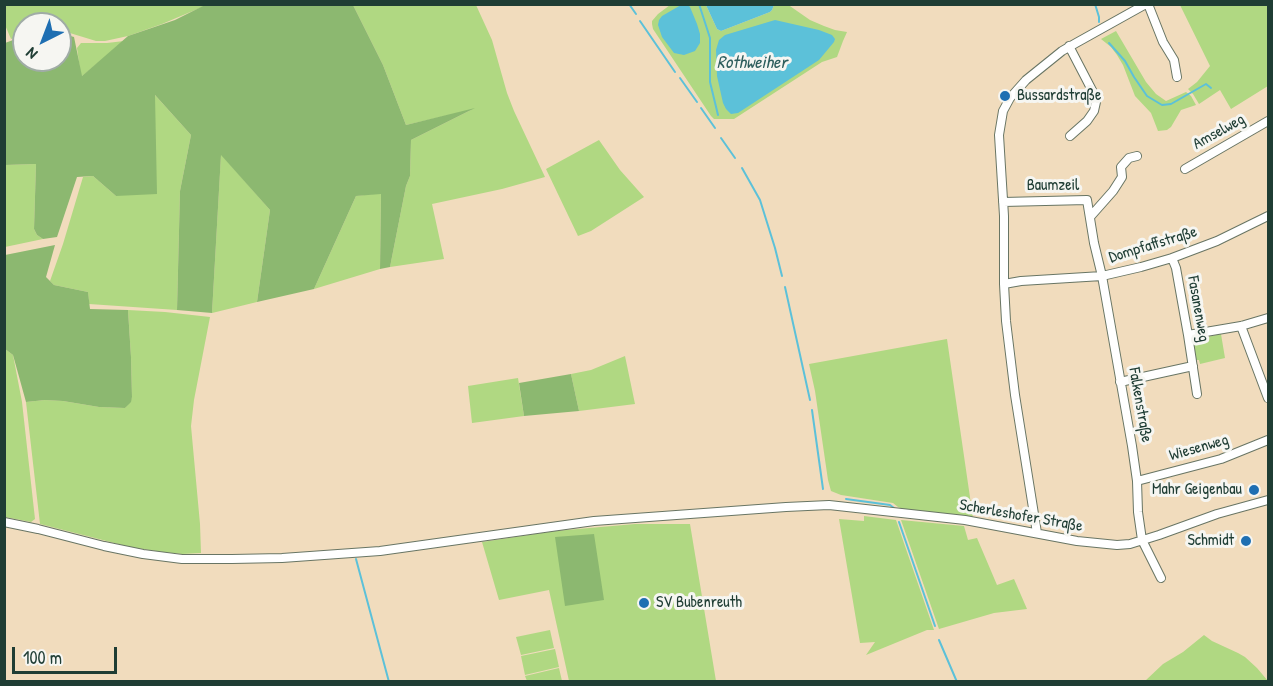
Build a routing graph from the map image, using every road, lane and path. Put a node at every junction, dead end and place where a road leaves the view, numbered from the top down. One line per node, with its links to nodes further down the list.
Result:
1 (1144, 5): 2 (street); 3 (street)
2 (1069, 46): 5 (street); 10 (street)
3 (1177, 77)
4 (1269, 121): 7 (street, Amselweg)
5 (1070, 136)
6 (1137, 156): 9 (street, Baumzeil)
7 (1185, 169)
8 (1113, 170): 9 (street)
9 (1122, 177): 12 (street, Baumzeil)
10 (1003, 202): 12 (street, Baumzeil); 15 (street)
11 (1269, 216): 13 (street, Dompfaffstraße)
12 (1090, 217): 14 (street, Baumzeil)
13 (1172, 258): 14 (street, Dompfaffstraße); 18 (street, Fasanenweg)
14 (1102, 276): 15 (street, Dompfaffstraße); 20 (street, Falkenstraße)
15 (1004, 284): 27 (street)
16 (1269, 318): 17 (street)
17 (1241, 326): 18 (street); 22 (street)
18 (1188, 335): 19 (street, Fasanenweg)
19 (1193, 366): 20 (street, Fasanenweg); 21 (street, Fasanenweg)
20 (1120, 382): 24 (street, Falkenstraße)
21 (1197, 394)
22 (1269, 398)
23 (1269, 440): 24 (street, Wiesenweg)
24 (1137, 482): 28 (street, Falkenstraße)
25 (1269, 500): 28 (street, Scherleshofer Straße)
26 (4, 522): 27 (street, Scherleshofer Straße)
27 (1037, 533): 28 (street, Scherleshofer Straße)
28 (1142, 540): 29 (street)
29 (1161, 578)

